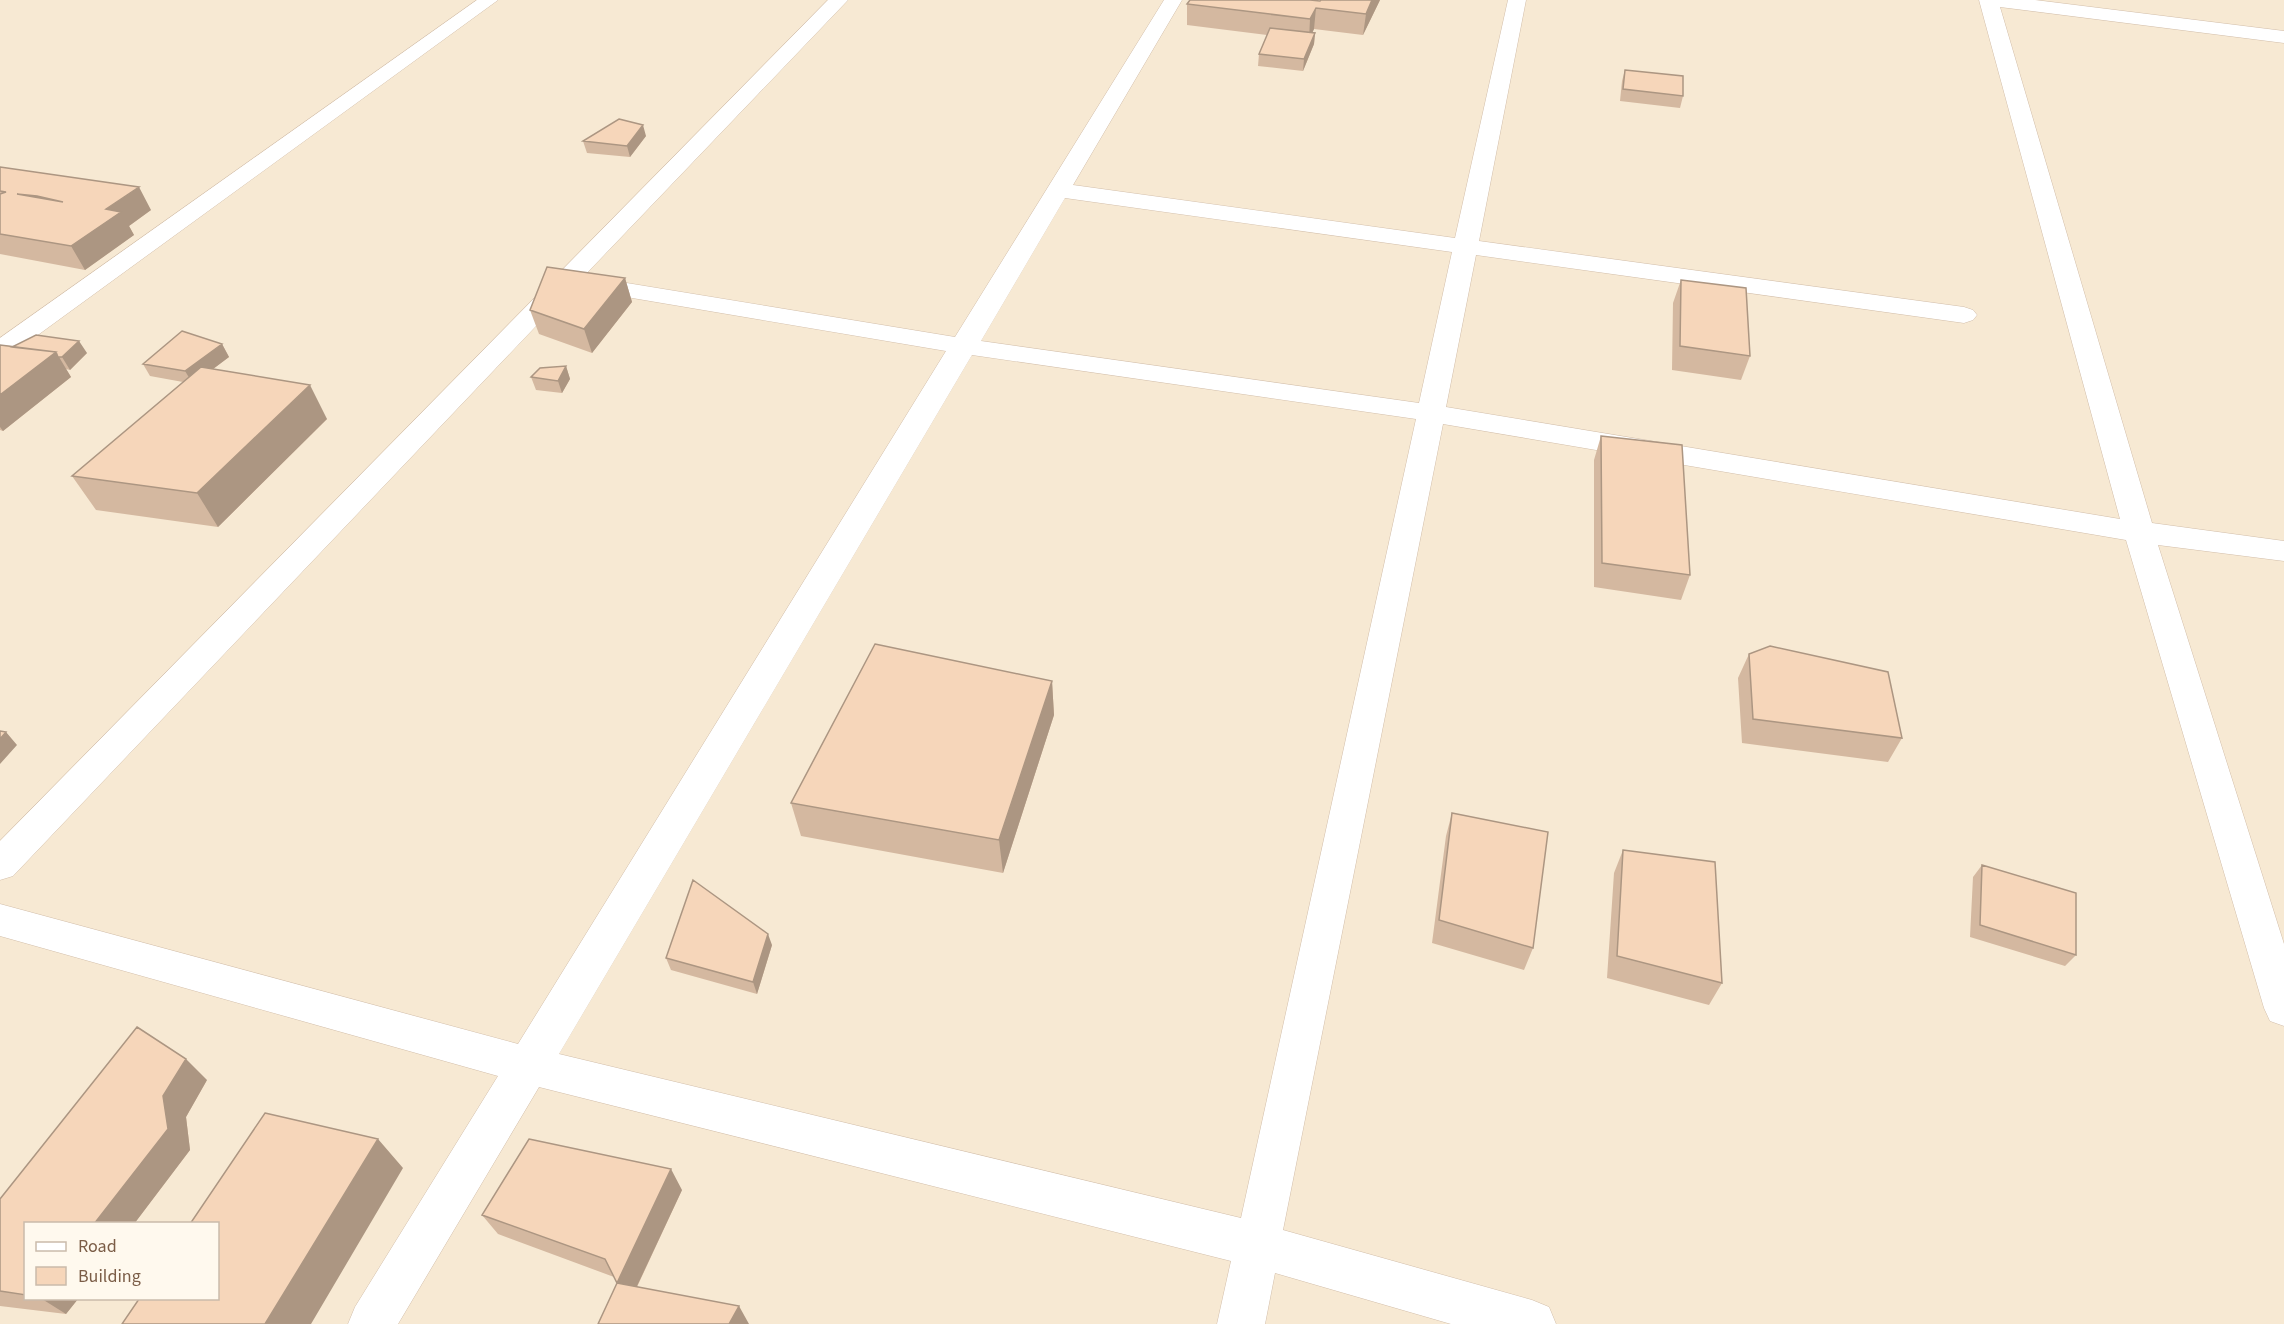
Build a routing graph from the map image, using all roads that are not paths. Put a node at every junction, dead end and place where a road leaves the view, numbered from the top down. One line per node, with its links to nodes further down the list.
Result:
1 (489, 0): 12 (street)
2 (839, 0): 9 (street)
3 (1173, 0): 7 (street)
4 (1516, 0): 8 (street)
5 (1988, 0): 6 (street); 14 (street)
6 (2284, 37)
7 (1057, 190): 8 (street); 11 (street)
8 (1466, 246): 10 (street); 13 (street)
9 (566, 279): 11 (street); 16 (street)
10 (1964, 315)
11 (962, 346): 13 (street); 19 (street)
12 (0, 350)
13 (1430, 413): 14 (street); 20 (street)
14 (2139, 531): 15 (street); 18 (street)
15 (2284, 551)
16 (0, 865)
17 (0, 920): 19 (street)
18 (2284, 1008)
19 (530, 1066): 20 (street); 21 (street)
20 (1257, 1245): 22 (street); 23 (street)
21 (372, 1324)
22 (1241, 1324)
23 (1532, 1324)

